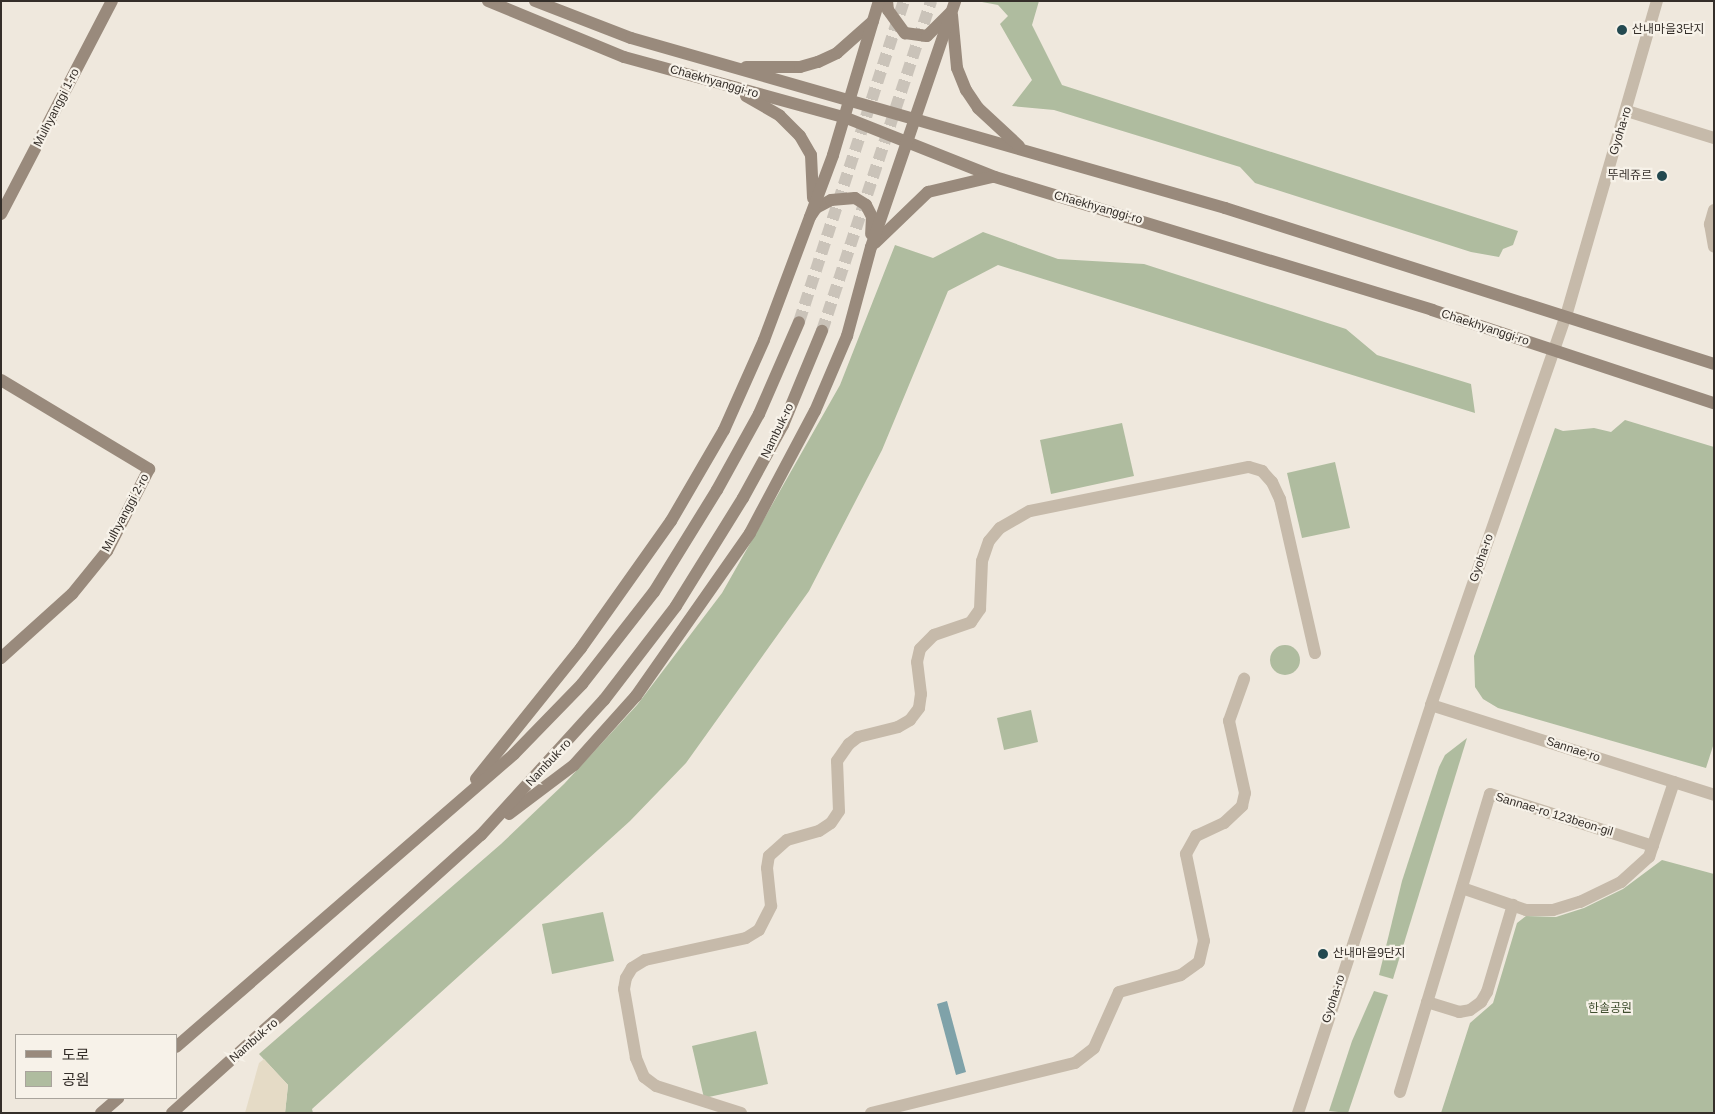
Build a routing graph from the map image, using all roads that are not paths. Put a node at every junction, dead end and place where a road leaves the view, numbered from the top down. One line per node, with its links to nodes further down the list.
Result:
1 (112, 1): 21 (main road, Mulhyanggi 1-ro)
2 (488, 1): 10 (main road, Chaekhyanggi-ro)
3 (535, 1): 9 (main road, Chaekhyanggi-ro)
4 (879, 1): 8 (main road)
5 (888, 1): 7 (main road)
6 (1657, 1): 12 (street, Gyoha-ro)
7 (953, 6): 14 (main road); 17 (main road)
8 (873, 21): 9 (main road); 11 (main road)
9 (731, 67): 11 (main road, Chaekhyanggi-ro)
10 (731, 88): 13 (main road, Chaekhyanggi-ro); 19 (main road)
11 (848, 102): 13 (main road); 14 (main road, Chaekhyanggi-ro)
12 (1627, 111): 15 (street); 25 (street, Gyoha-ro)
13 (844, 117): 16 (main road, Chaekhyanggi-ro); 19 (main road)
14 (914, 121): 16 (main road); 17 (main road, Chaekhyanggi-ro)
15 (1714, 138)
16 (908, 142): 18 (main road, Chaekhyanggi-ro); 23 (main road)
17 (1021, 148): 25 (main road, Chaekhyanggi-ro)
18 (995, 177): 23 (main road); 28 (main road, Chaekhyanggi-ro)
19 (813, 200): 22 (main road)
20 (1714, 210): 24 (street)
21 (1, 214)
22 (805, 224): 23 (main road); 38 (main road)
23 (871, 246): 39 (main road)
24 (1714, 247)
25 (1566, 316): 28 (street, Gyoha-ro); 29 (main road, Chaekhyanggi-ro)
26 (799, 322): 38 (main road, Nambuk-ro)
27 (822, 331): 39 (main road, Nambuk-ro)
28 (1554, 351): 31 (main road, Chaekhyanggi-ro); 35 (street, Gyoha-ro)
29 (1714, 364)
30 (1, 380): 33 (main road, Mulhyanggi 2-ro)
31 (1714, 403)
32 (1315, 653): 49 (street)
33 (1, 658)
34 (1244, 679): 50 (street)
35 (1431, 705): 36 (street, Sannae-ro); 51 (street, Gyoha-ro)
36 (1674, 782): 37 (street, Sannae-ro); 40 (street)
37 (1714, 795)
38 (456, 804): 44 (main road, Nambuk-ro)
39 (481, 835): 48 (main road, Nambuk-ro)
40 (1653, 846): 41 (street, Sannae-ro 123beon-gil); 42 (street)
41 (1462, 888): 42 (street); 43 (street, Sannae-ro 123beon-gil)
42 (1514, 905): 43 (street)
43 (1427, 1002): 45 (street, Sannae-ro 123beon-gil)
44 (178, 1045)
45 (1400, 1092)
46 (117, 1099): 47 (main road)
47 (101, 1113)
48 (172, 1113)
49 (741, 1113)
50 (871, 1113)
51 (1298, 1113)

